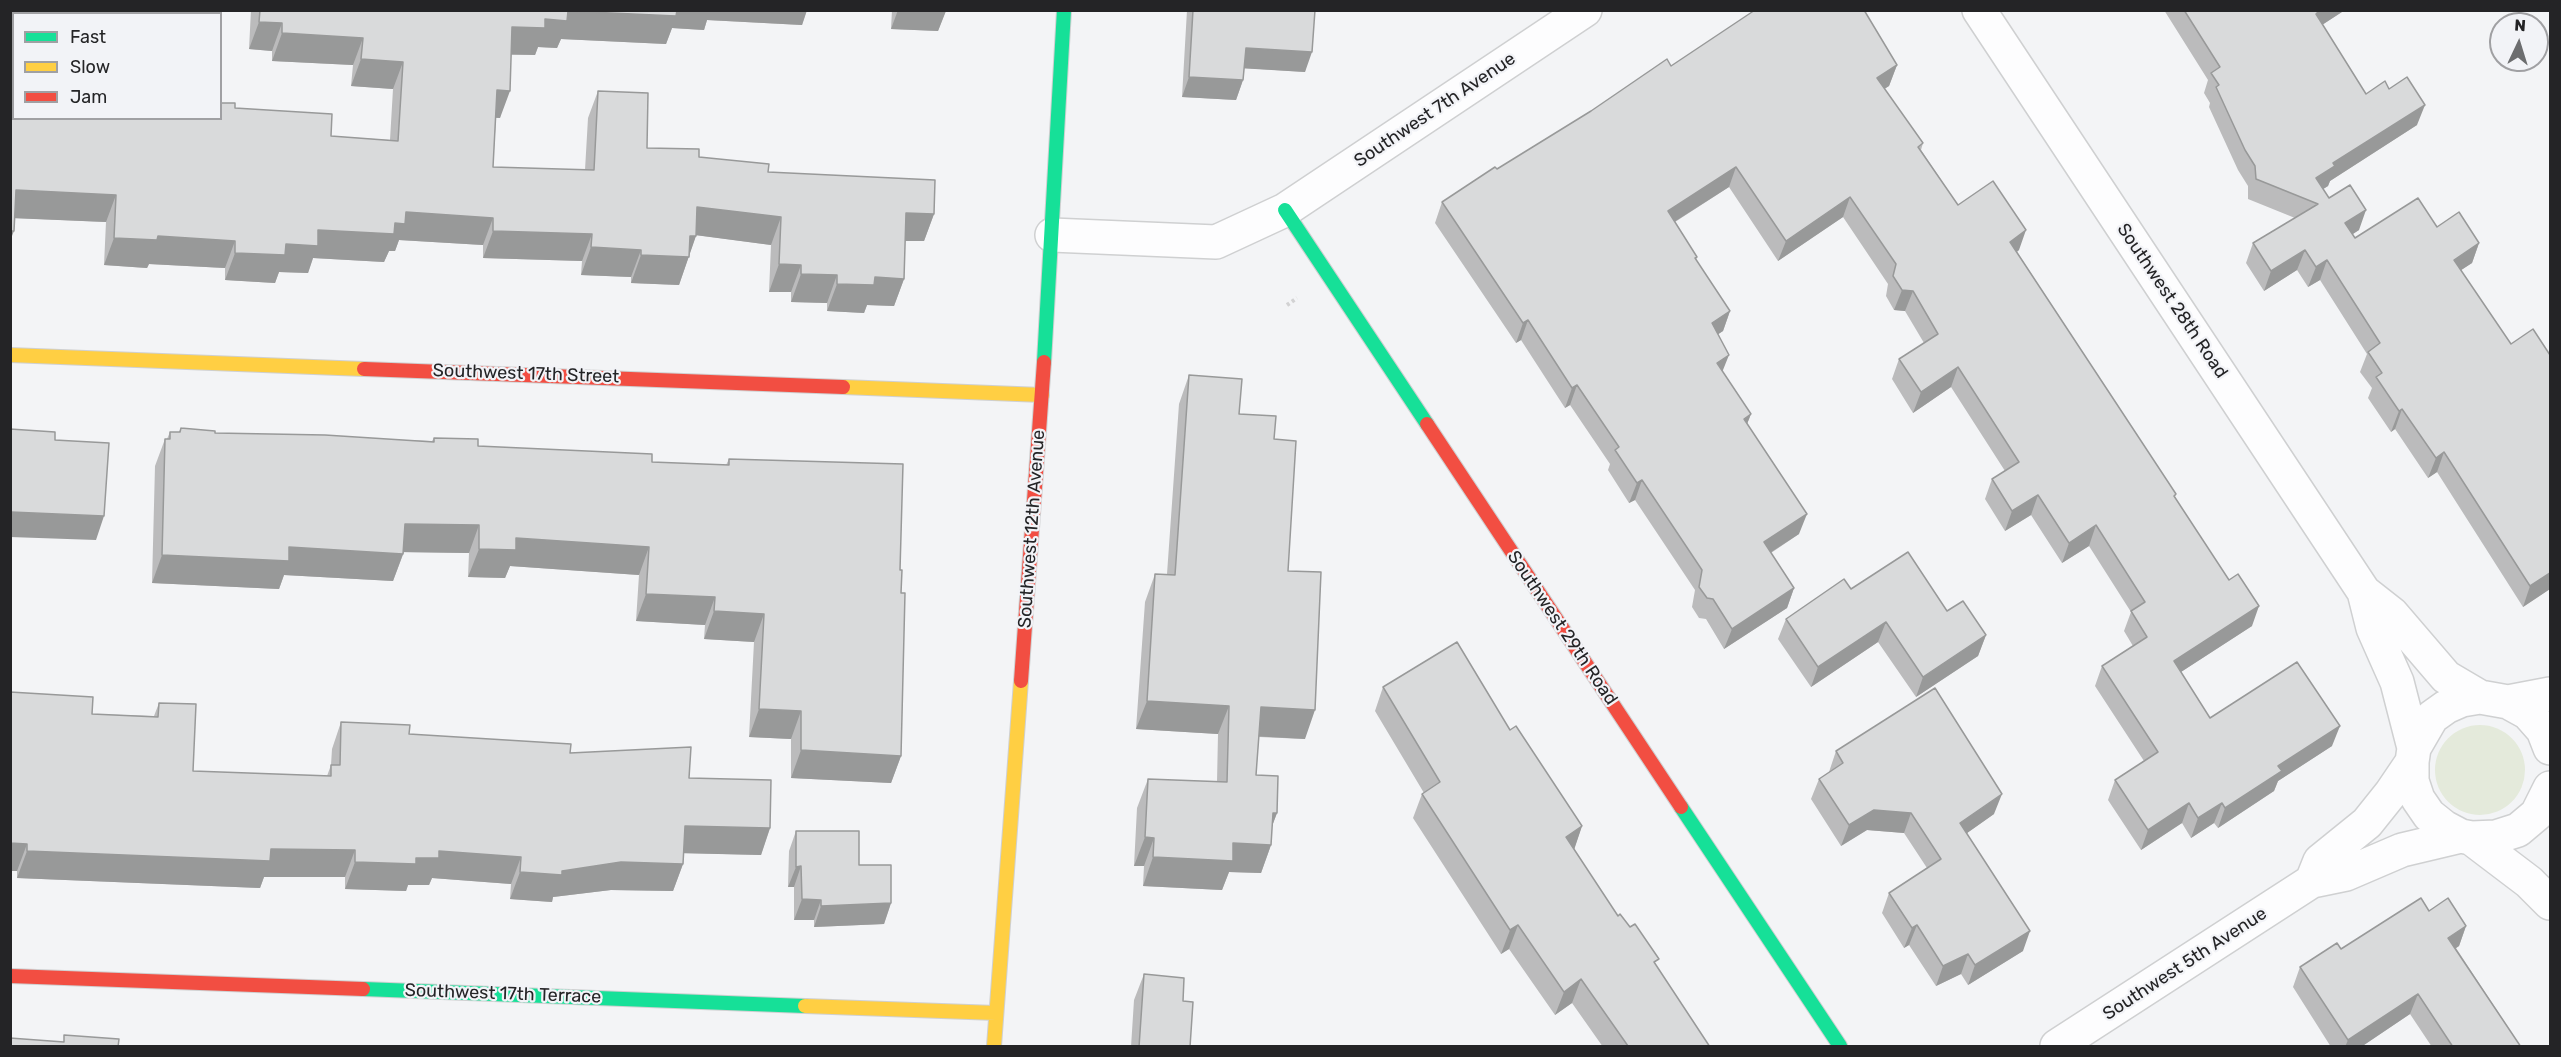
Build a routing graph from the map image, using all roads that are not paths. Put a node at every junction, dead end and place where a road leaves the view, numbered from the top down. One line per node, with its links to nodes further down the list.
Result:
1 (1064, 10): 5 (street, Southwest 12th Avenue)
2 (1585, 10): 4 (street, Southwest 7th Avenue)
3 (1979, 10): 8 (street, Southwest 28th Road)
4 (1285, 210): 5 (street, Southwest 7th Avenue); 20 (street, Southwest 29th Road)
5 (1052, 234): 7 (street, Southwest 12th Avenue)
6 (10, 355): 7 (street, Southwest 17th Street)
7 (1042, 395): 18 (street, Southwest 12th Avenue)
8 (2364, 592): 10 (street, Southwest 28th Road); 12 (street, Southwest 28th Road)
9 (2550, 694): 10 (street)
10 (2494, 699): 11 (street, Southwest 28th Road); 12 (street, Southwest 5th Avenue)
11 (2550, 748)
12 (2413, 755): 14 (street, Southwest 28th Road); 15 (street, Southwest 5th Avenue)
13 (2550, 795): 14 (street, Southwest 5th Avenue)
14 (2466, 837): 15 (street, Southwest 5th Avenue); 16 (street)
15 (2312, 881): 21 (street, Southwest 5th Avenue)
16 (2550, 903)
17 (10, 976): 18 (street, Southwest 17th Terrace)
18 (996, 1013): 19 (street, Southwest 12th Avenue)
19 (994, 1047)
20 (1840, 1047)
21 (2057, 1047)

